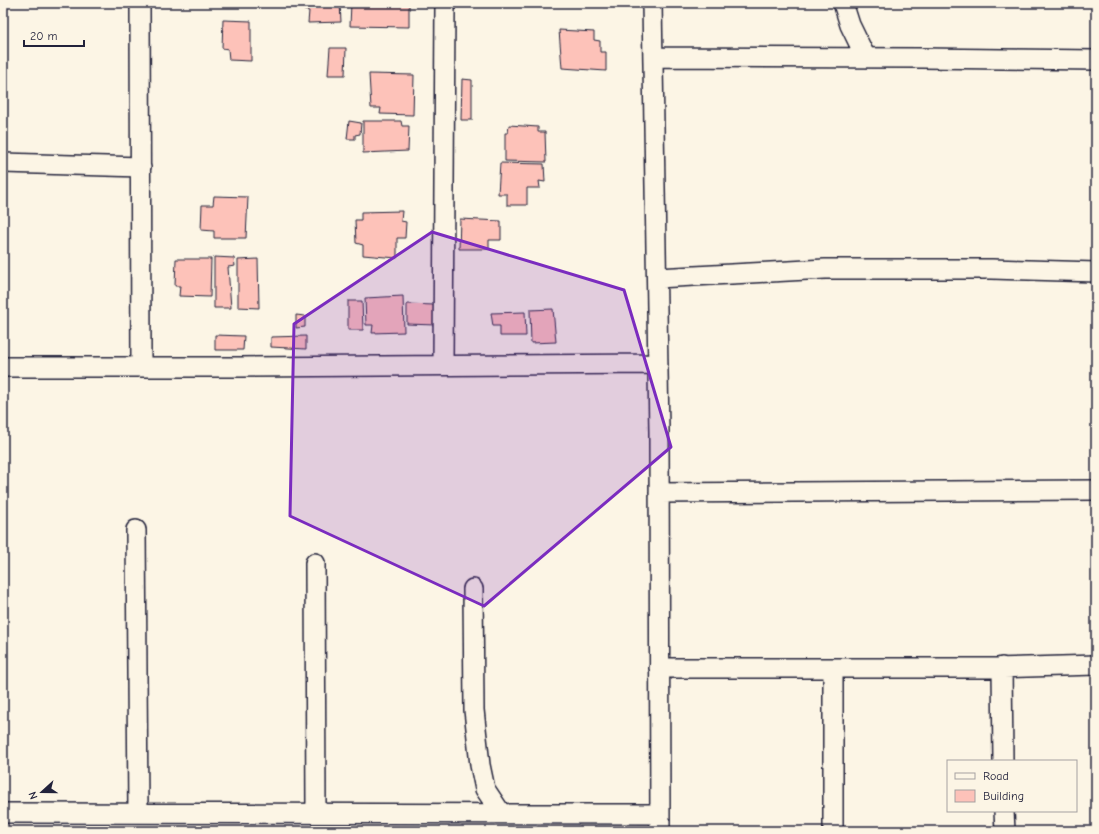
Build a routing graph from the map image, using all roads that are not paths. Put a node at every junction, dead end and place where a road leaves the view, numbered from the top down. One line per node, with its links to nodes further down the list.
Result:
1 (140, 3): 9 (street)
2 (445, 3): 13 (street)
3 (652, 3): 5 (street)
4 (843, 3): 6 (street)
5 (654, 57): 6 (street); 11 (street)
6 (866, 58): 7 (street)
7 (1096, 60)
8 (3, 164): 9 (street)
9 (141, 167): 15 (street)
10 (1096, 272): 11 (street)
11 (657, 278): 12 (street)
12 (658, 364): 13 (street); 17 (street)
13 (443, 365): 15 (street)
14 (3, 367): 15 (street)
15 (141, 367)
16 (1096, 490): 17 (street)
17 (659, 493): 23 (street)
18 (136, 530): 28 (street)
19 (315, 563): 29 (street)
20 (473, 589): 30 (street)
21 (1096, 665): 22 (street)
22 (1002, 667): 24 (street); 25 (street)
23 (659, 668): 24 (street); 31 (street)
24 (833, 668): 32 (street)
25 (1003, 760)
26 (1004, 812): 33 (street)
27 (3, 813): 28 (street)
28 (138, 813): 29 (street)
29 (316, 813): 30 (street)
30 (500, 813): 31 (street)
31 (660, 822)
32 (833, 831)
33 (1005, 831)

